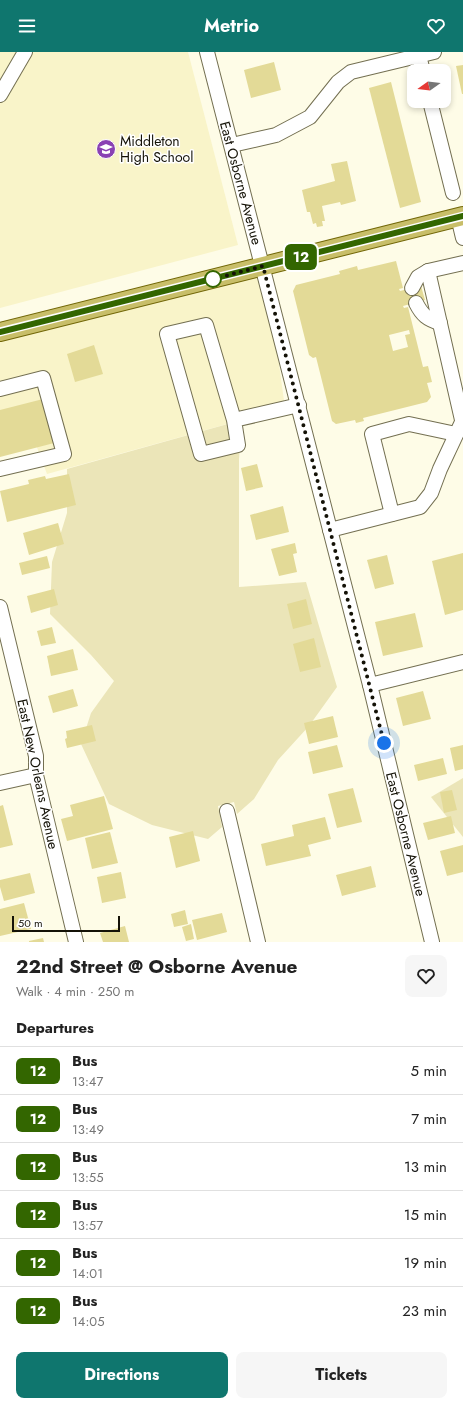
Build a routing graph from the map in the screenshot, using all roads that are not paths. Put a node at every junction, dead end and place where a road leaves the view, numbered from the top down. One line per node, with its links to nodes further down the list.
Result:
1 (25, 52): 6 (street)
2 (207, 52): 8 (street, East Osborne Avenue)
3 (434, 52): 4 (street)
4 (419, 56): 5 (street); 8 (street)
5 (421, 64)
6 (0, 95)
7 (432, 108): 9 (street)
8 (232, 145): 13 (street, East Osborne Avenue)
9 (453, 193)
10 (461, 217): 11 (street); 13 (main road)
11 (463, 238)
12 (463, 263): 14 (street)
13 (263, 266): 18 (main road); 20 (street, East Osborne Avenue)
14 (428, 272): 15 (street); 17 (street)
15 (412, 288)
16 (416, 303): 17 (street)
17 (440, 323): 22 (street)
18 (0, 332)
19 (0, 389): 24 (street)
20 (299, 405): 21 (street); 26 (street, East Osborne Avenue)
21 (234, 420): 21 (street)
22 (463, 420): 23 (street)
23 (456, 434): 25 (street); 25 (street)
24 (0, 469)
25 (392, 514): 26 (street)
26 (330, 530): 29 (street, East Osborne Avenue)
27 (0, 607): 30 (street, East New Orleans Avenue)
28 (463, 662): 29 (street)
29 (370, 685): 35 (street, East Osborne Avenue)
30 (36, 775): 31 (street); 33 (street, East New Orleans Avenue)
31 (0, 783)
32 (228, 811): 34 (street)
33 (76, 942)
34 (258, 942)
35 (432, 942)

